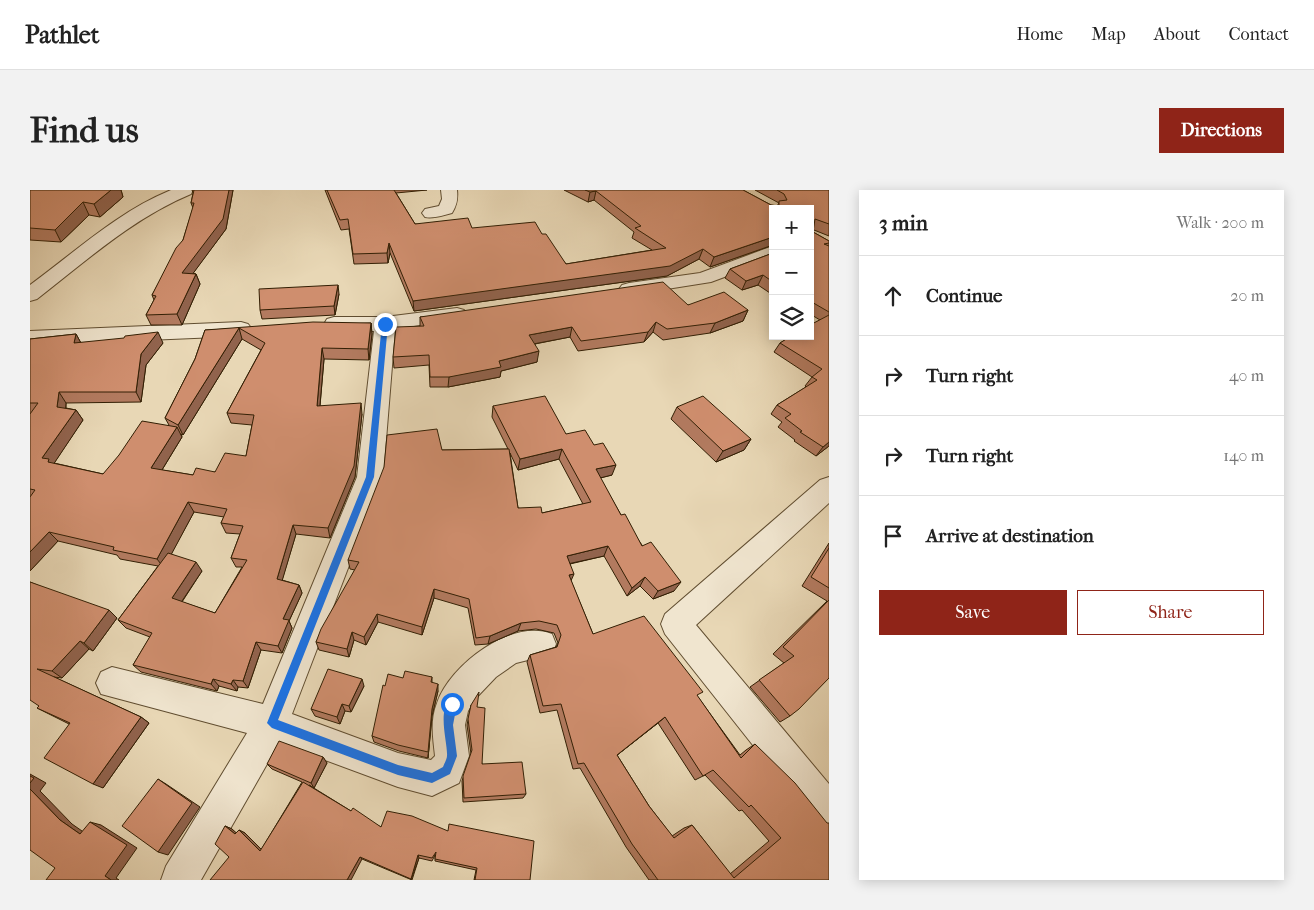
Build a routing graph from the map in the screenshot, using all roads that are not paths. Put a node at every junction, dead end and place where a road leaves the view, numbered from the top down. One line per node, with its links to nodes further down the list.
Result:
1 (184, 190): 6 (street)
2 (449, 190): 3 (street)
3 (431, 213)
4 (769, 254): 5 (street)
5 (607, 292)
6 (30, 295)
7 (472, 312): 9 (street)
8 (315, 324): 9 (street)
9 (385, 324): 15 (street)
10 (260, 328): 11 (street)
11 (30, 338)
12 (829, 487): 16 (street)
13 (541, 644): 15 (street)
14 (112, 683): 15 (street)
15 (272, 723): 17 (street)
16 (829, 812)
17 (180, 880)

